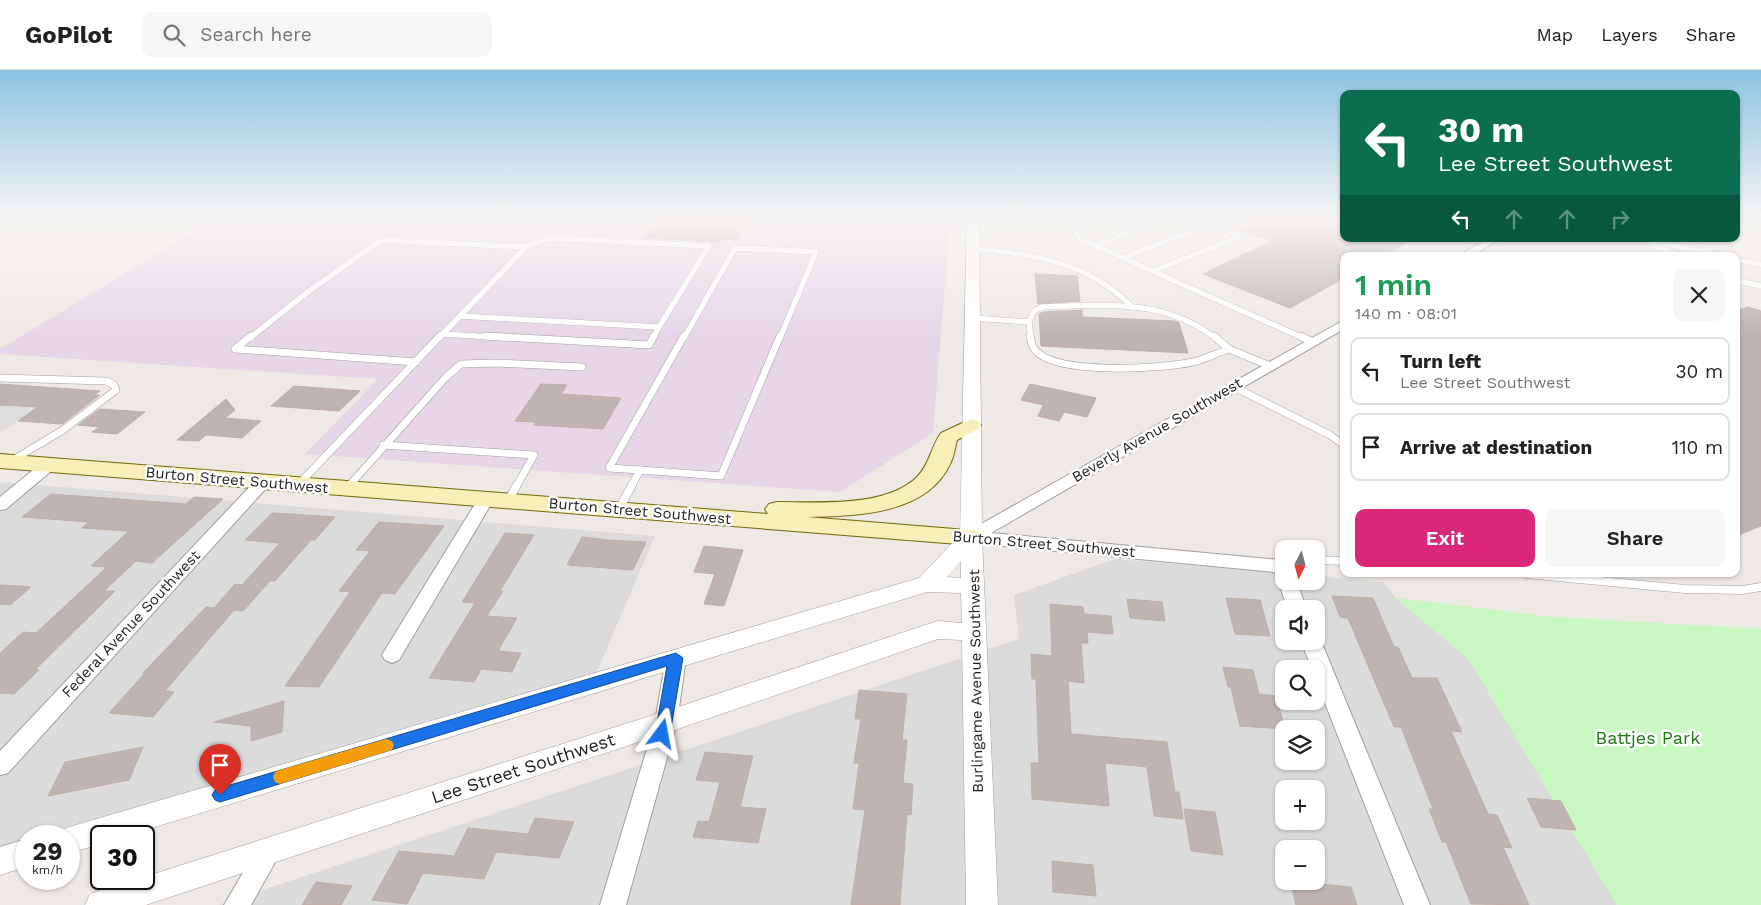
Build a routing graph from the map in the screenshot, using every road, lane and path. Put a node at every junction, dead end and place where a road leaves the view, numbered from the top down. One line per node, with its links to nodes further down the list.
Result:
1 (357, 257): 24 (lane)
2 (516, 257): 16 (lane)
3 (702, 257): 20 (lane)
4 (730, 257): 34 (lane)
5 (814, 257): 34 (lane)
6 (972, 257): 17 (street, Burlingame Avenue Southwest)
7 (1038, 257): 15 (lane)
8 (1188, 257): 12 (lane)
9 (1123, 258): 12 (lane)
10 (1740, 260): 11 (lane)
11 (1761, 265)
12 (1153, 271): 22 (lane)
13 (1740, 281): 14 (lane)
14 (1761, 286)
15 (1132, 307): 18 (lane); 23 (lane)
16 (460, 316): 20 (lane); 21 (lane)
17 (972, 318): 18 (lane); 29 (street, Burlingame Avenue Southwest)
18 (1028, 322): 23 (lane)
19 (1340, 326): 22 (street, Beverly Avenue Southwest)
20 (659, 327): 21 (lane)
21 (442, 334): 24 (lane)
22 (1313, 342): 25 (street, Beverly Avenue Southwest)
23 (1229, 349): 25 (lane)
24 (416, 362): 36 (lane)
25 (1270, 366): 28 (street, Beverly Avenue Southwest)
26 (582, 368): 31 (lane)
27 (0, 378): 32 (lane)
28 (1234, 386): 30 (lane); 43 (street, Beverly Avenue Southwest)
29 (971, 426): 42 (main road); 43 (street, Burlingame Avenue Southwest)
30 (1340, 442)
31 (383, 445): 37 (lane); 39 (lane)
32 (6, 461): 33 (main road, Burton Street Southwest)
33 (50, 464): 35 (main road, Burton Street Southwest); 40 (street)
34 (640, 470): 41 (lane)
35 (263, 482): 36 (main road, Burton Street Southwest); 56 (street, Federal Avenue Southwest)
36 (298, 485): 37 (main road, Burton Street Southwest)
37 (346, 489): 38 (main road, Burton Street Southwest)
38 (486, 499): 39 (main road, Burton Street Southwest); 53 (street)
39 (508, 500): 41 (main road, Burton Street Southwest)
40 (0, 504)
41 (619, 509): 42 (main road, Burton Street Southwest)
42 (708, 517): 43 (main road, Burton Street Southwest)
43 (971, 537): 46 (street, Burton Street Southwest); 48 (street); 49 (street, Burlingame Avenue Southwest)
44 (1325, 560): 45 (lane)
45 (1340, 561)
46 (1275, 571)
47 (1558, 577): 50 (lane)
48 (927, 584): 49 (street); 54 (street)
49 (974, 586): 51 (street, Burlingame Avenue Southwest)
50 (1761, 587)
51 (975, 632): 55 (street, Lee Street Southwest); 64 (street, Burlingame Avenue Southwest)
52 (1315, 650): 65 (street)
53 (392, 655)
54 (676, 658): 55 (street); 57 (street)
55 (666, 722): 58 (street, Lee Street Southwest); 63 (street)
56 (0, 766)
57 (80, 837)
58 (270, 850): 61 (street, Lee Street Southwest); 62 (street)
59 (15, 856): 60 (street)
60 (0, 861)
61 (101, 905)
62 (237, 905)
63 (613, 905)
64 (982, 905)
65 (1417, 905)

